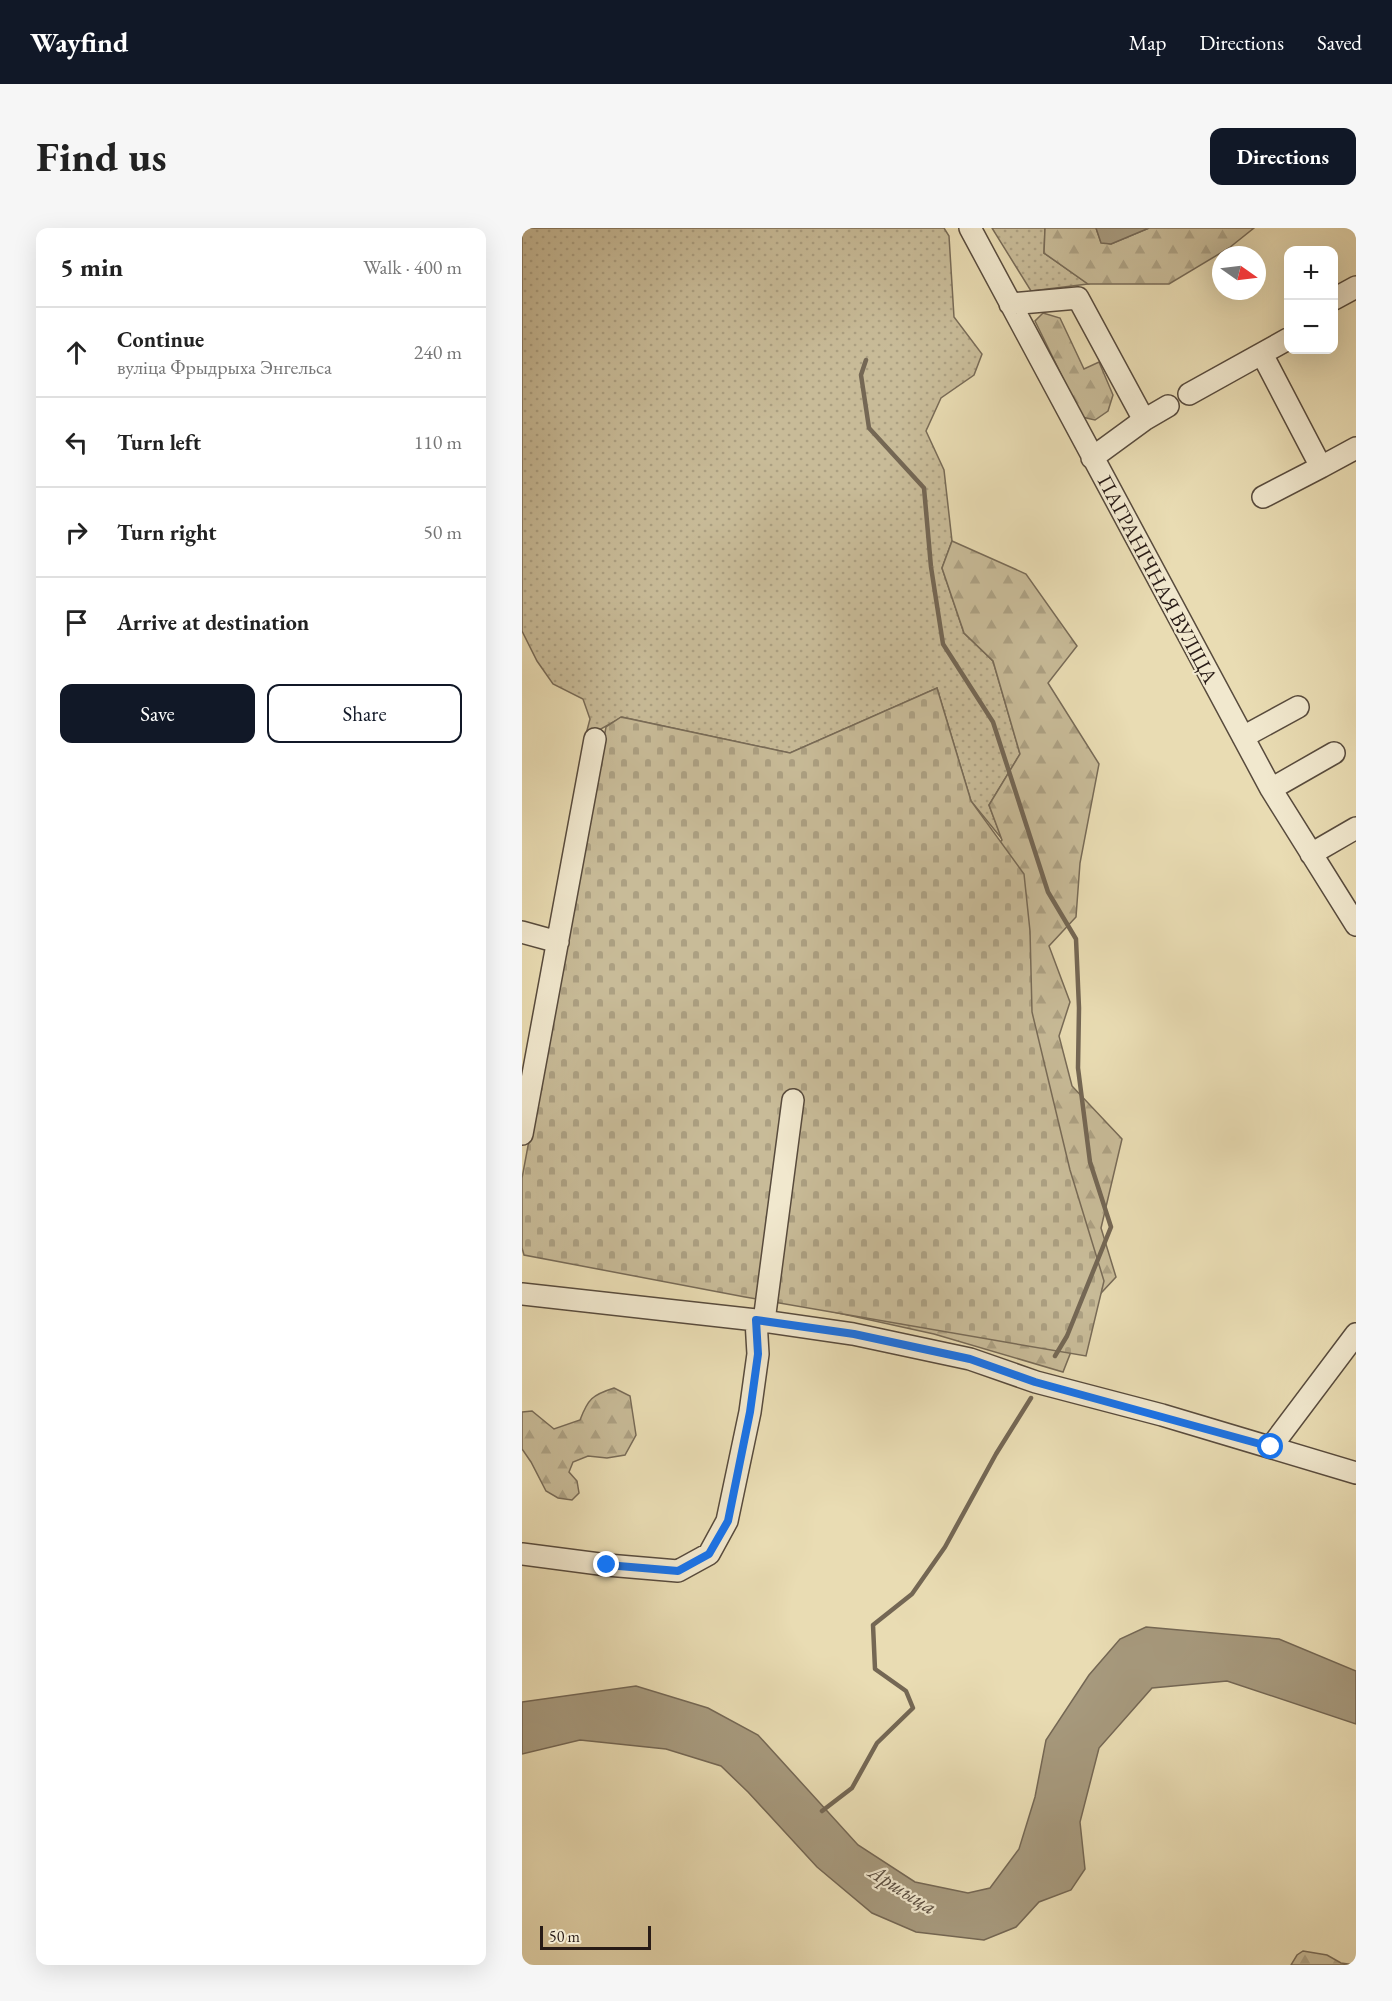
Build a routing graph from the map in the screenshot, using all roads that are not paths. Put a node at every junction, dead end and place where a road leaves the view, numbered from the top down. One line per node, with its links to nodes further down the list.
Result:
1 (970, 228): 4 (street, ПАГРАНІЧНАЯ ВУЛІЦА)
2 (1356, 287): 3 (street)
3 (1338, 297)
4 (1010, 304): 9 (street); 11 (street, ПАГРАНІЧНАЯ ВУЛІЦА)
5 (1284, 341): 6 (street)
6 (1262, 354): 7 (street); 12 (street)
7 (1189, 394)
8 (1168, 406): 9 (street)
9 (1144, 420): 11 (street)
10 (1356, 448): 12 (street)
11 (1092, 458): 15 (street, ПАГРАНІЧНАЯ ВУЛІЦА)
12 (1321, 467): 13 (street)
13 (1263, 497)
14 (1298, 707): 15 (street)
15 (1243, 738): 18 (street, ПАГРАНІЧНАЯ ВУЛІЦА)
16 (595, 739): 23 (street)
17 (1334, 753): 18 (street)
18 (1271, 789): 20 (street, ПАГРАНІЧНАЯ ВУЛІЦА)
19 (1356, 828): 20 (street)
20 (1311, 854): 21 (street, ПАГРАНІЧНАЯ ВУЛІЦА)
21 (1356, 925)
22 (522, 932): 23 (street)
23 (558, 942): 25 (street)
24 (793, 1100): 27 (street)
25 (522, 1134)
26 (522, 1294): 27 (street)
27 (760, 1321): 29 (street); 31 (street)
28 (1356, 1334): 29 (street)
29 (1271, 1447): 30 (street)
30 (1356, 1473)
31 (522, 1554)

